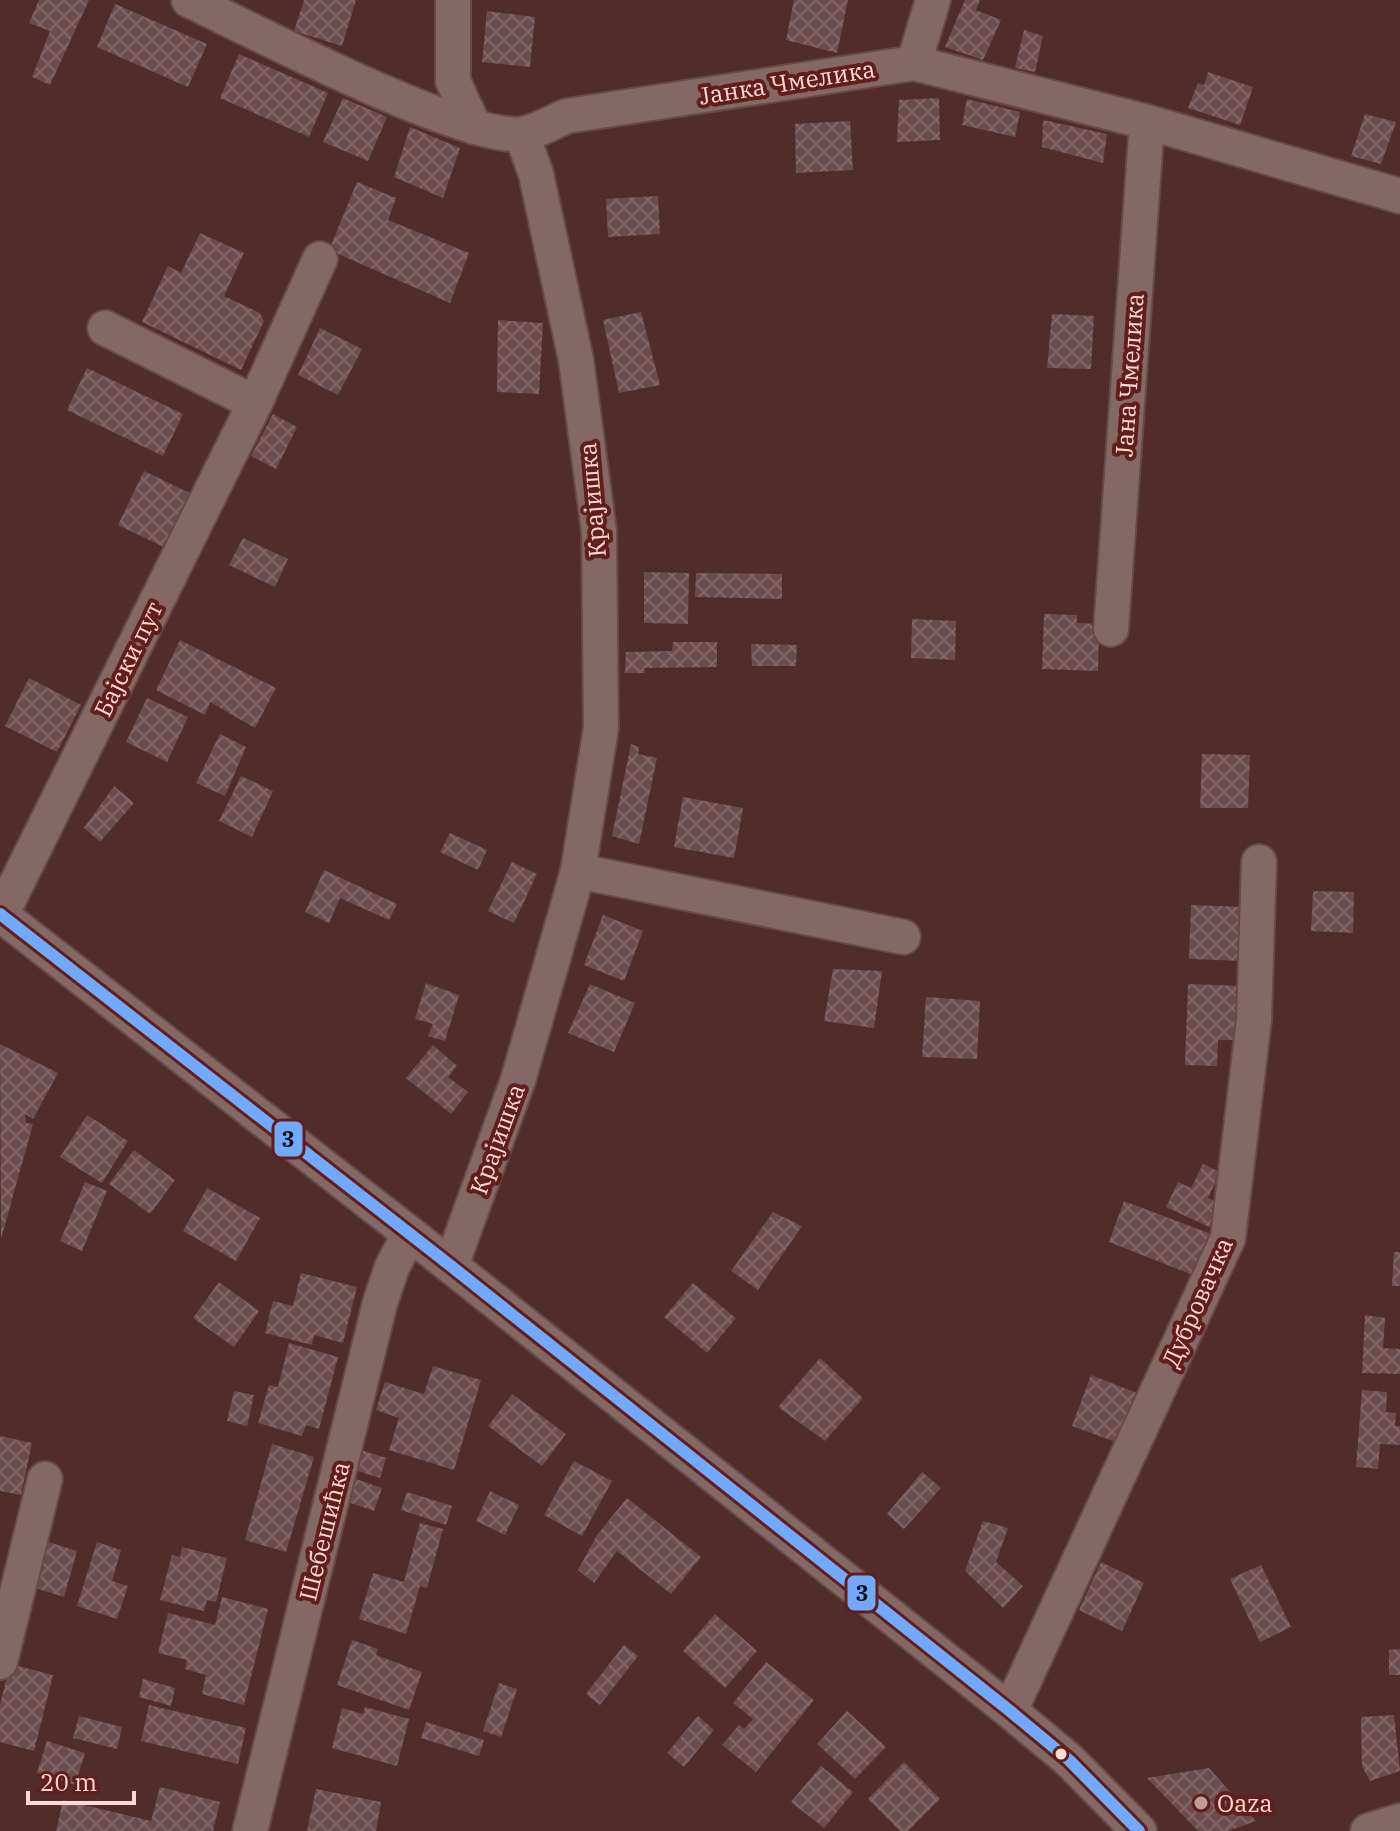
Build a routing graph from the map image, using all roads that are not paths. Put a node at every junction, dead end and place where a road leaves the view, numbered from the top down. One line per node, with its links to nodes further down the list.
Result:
1 (189, 0): 6 (street)
2 (453, 0): 6 (street)
3 (933, 0): 4 (street)
4 (914, 63): 5 (street, Јанка Чмелика); 7 (street, Јанка Чмелика)
5 (1147, 122): 8 (street, Јанка Чмелика); 12 (street, Јана Чмелика)
6 (474, 127): 7 (street)
7 (522, 135): 14 (street, Крајишка)
8 (1400, 196)
9 (320, 259): 11 (street, Бајски пут)
10 (105, 328): 11 (street)
11 (255, 403): 15 (street, Бајски пут)
12 (1111, 629)
13 (1259, 862): 21 (street, Дубровачка)
14 (578, 871): 16 (street); 18 (street, Крајишка)
15 (0, 914): 17 (street, Бајски пут)
16 (903, 937)
17 (409, 1235): 18 (street, Бајски пут); 23 (street, Шебешићка)
18 (451, 1266): 21 (street, Бајски пут)
19 (45, 1479): 20 (street)
20 (0, 1662)
21 (1010, 1711): 24 (street, Бајски пут)
22 (1400, 1821): 25 (street)
23 (250, 1831)
24 (1139, 1831)
25 (1368, 1831)

